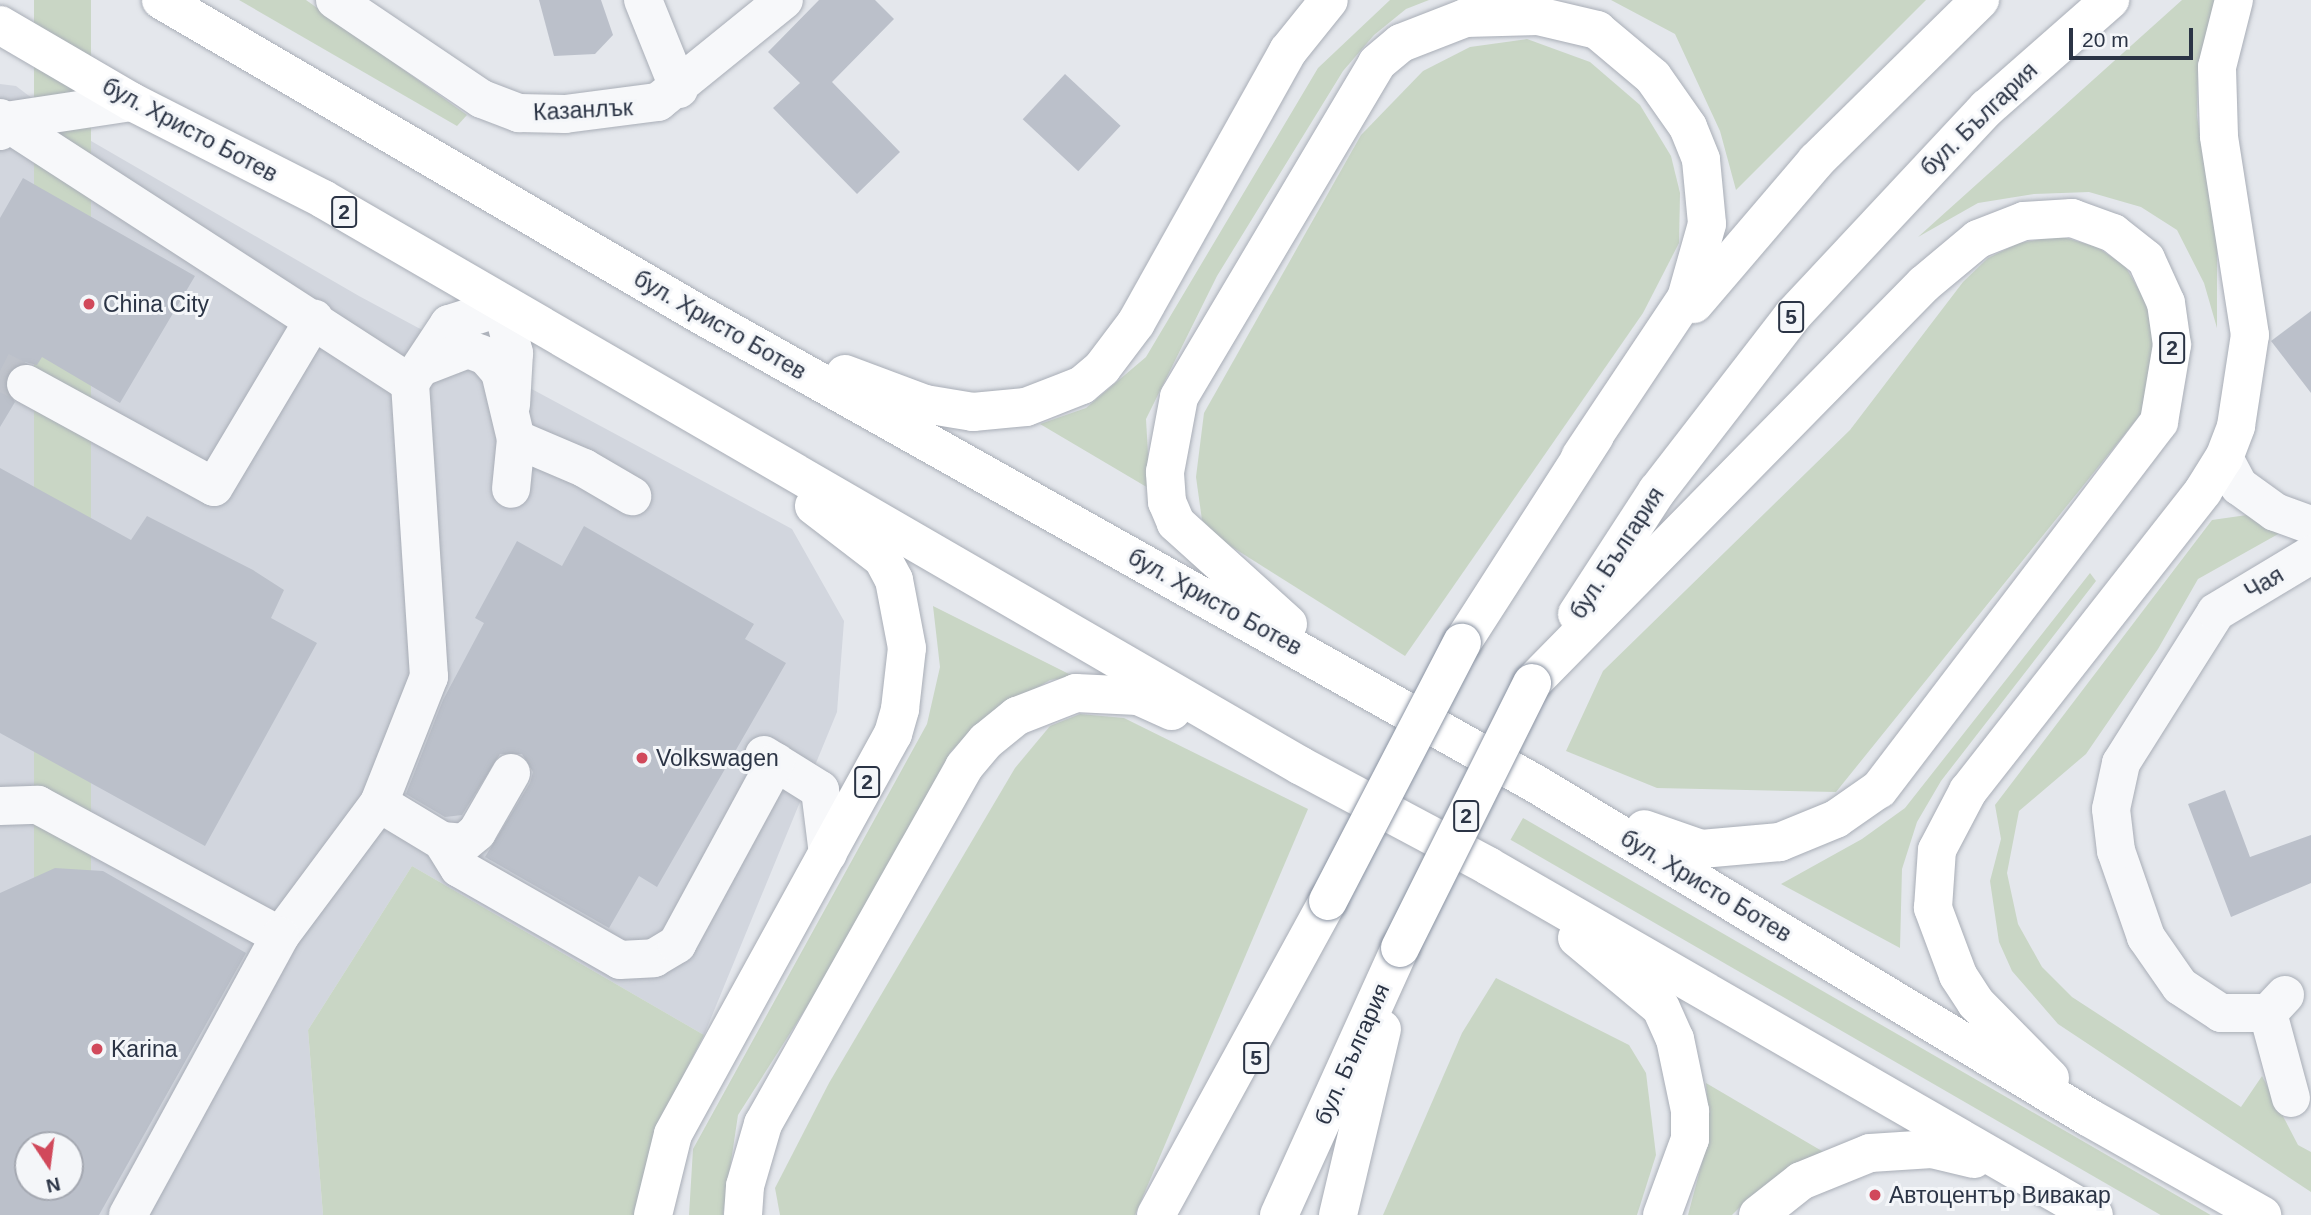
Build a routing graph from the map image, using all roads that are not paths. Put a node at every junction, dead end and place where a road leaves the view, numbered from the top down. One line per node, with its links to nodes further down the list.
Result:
1 (161, 0): 15 (main road, бул. Христо Ботев / 2)
2 (335, 0): 10 (street, Казанлък)
3 (643, 0): 10 (street)
4 (784, 0): 10 (street, Казанлък)
5 (1329, 0): 15 (main road)
6 (1980, 0): 20 (main road, 5)
7 (2110, 0): 27 (main road, бул. България / 5)
8 (2234, 0): 21 (main road)
9 (0, 25): 11 (main road, бул. Христо Ботев / 2)
10 (679, 89)
11 (132, 102): 12 (street); 13 (main road, бул. Христо Ботев / 2)
12 (2, 123): 14 (street)
13 (502, 307): 16 (street); 18 (main road, бул. Христо Ботев / 2); 19 (street)
14 (314, 320): 16 (street); 17 (street)
15 (728, 330): 26 (main road, бул. Христо Ботев / 2)
16 (417, 374): 19 (street); 31 (street)
17 (26, 384)
18 (685, 407): 28 (main road, бул. Христо Ботев / 2); 34 (main road, 2)
19 (513, 422): 22 (street); 23 (street)
20 (1580, 457): 26 (main road); 36 (main road, 5, bridge)
21 (2224, 458): 24 (street); 40 (main road)
22 (511, 489)
23 (632, 496)
24 (2311, 525)
25 (2311, 555): 39 (street, Чая)
26 (1347, 676): 30 (main road, бул. Христо Ботев / 2)
27 (1532, 683): 30 (main road, 2); 38 (main road, бул. България / 2, bridge)
28 (1300, 766): 35 (main road, бул. Христо Ботев / 2); 44 (main road)
29 (512, 773): 33 (street)
30 (1536, 784): 40 (main road, бул. Христо Ботев)
31 (379, 803): 33 (street); 37 (street)
32 (0, 806): 37 (street)
33 (442, 841): 34 (street)
34 (828, 854): 43 (main road, 2)
35 (1488, 866): 41 (main road, бул. Христо Ботев); 49 (main road)
36 (1328, 901): 45 (main road); 46 (main road, 5)
37 (280, 936): 42 (street)
38 (1400, 948): 47 (main road, бул. България / 2); 48 (main road)
39 (2291, 1098)
40 (2088, 1117): 52 (main road, бул. Христо Ботев)
41 (2047, 1188): 50 (main road); 51 (main road, бул. Христо Ботев)
42 (128, 1215)
43 (653, 1215)
44 (744, 1215)
45 (1156, 1215)
46 (1184, 1215)
47 (1279, 1215)
48 (1338, 1215)
49 (1662, 1215)
50 (1758, 1215)
51 (2094, 1215)
52 (2262, 1215)

